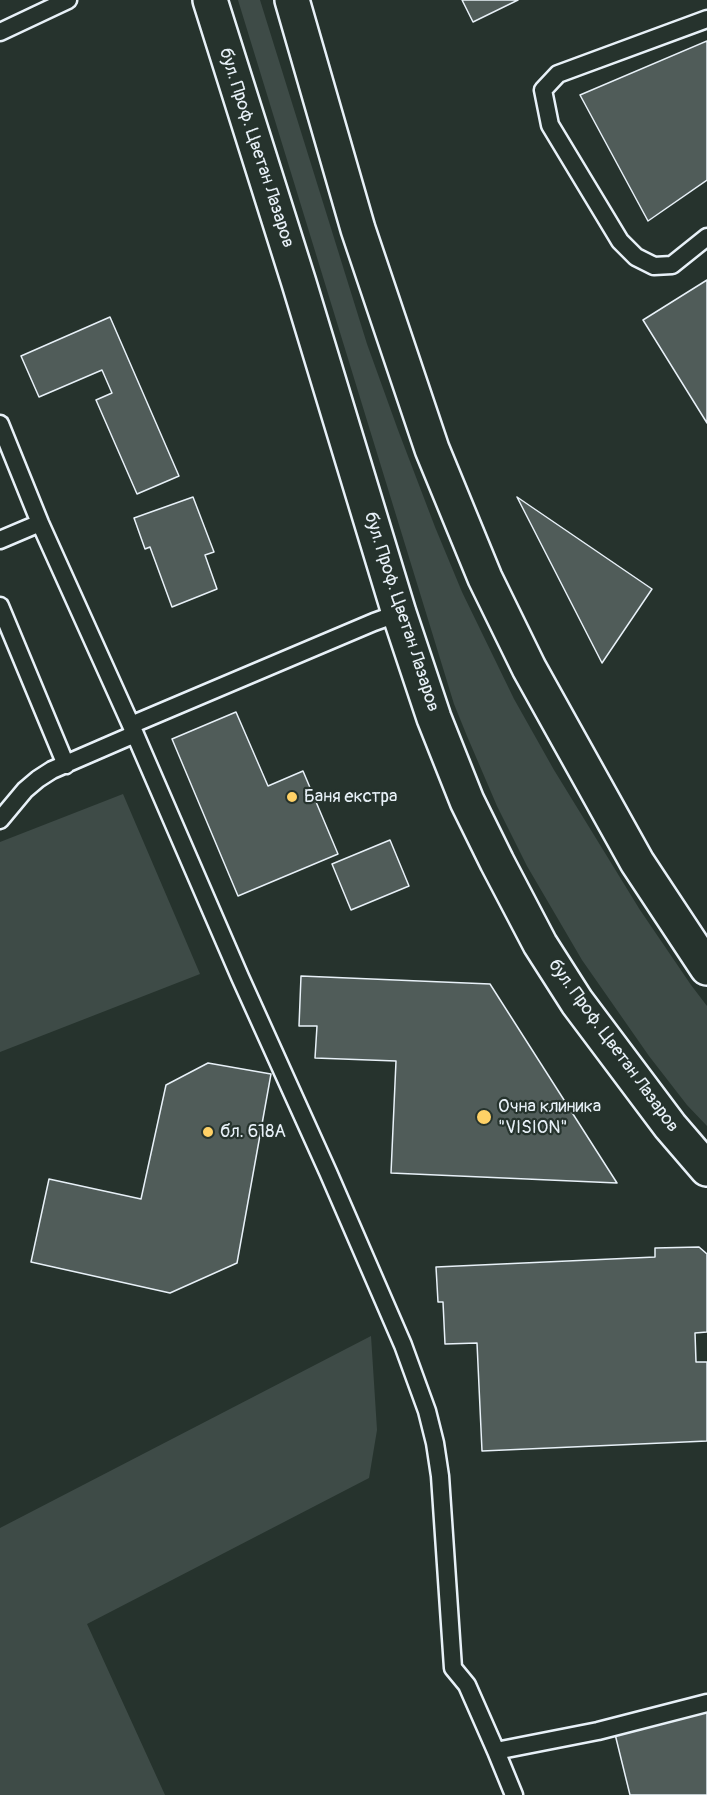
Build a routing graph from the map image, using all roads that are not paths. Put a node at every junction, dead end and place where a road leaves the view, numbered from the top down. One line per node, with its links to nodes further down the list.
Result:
1 (68, 0): 5 (lane)
2 (210, 0): 11 (main road, бул. Проф. Цветан Лазаров)
3 (292, 0): 15 (main road)
4 (707, 19): 6 (lane)
5 (0, 32)
6 (707, 237)
7 (0, 424): 8 (lane)
8 (40, 523): 9 (lane); 12 (lane)
9 (0, 540)
10 (0, 606): 13 (lane)
11 (399, 613): 12 (lane); 16 (main road, бул. Проф. Цветан Лазаров)
12 (133, 729): 13 (lane); 18 (lane)
13 (66, 765): 14 (lane)
14 (0, 820)
15 (707, 968)
16 (707, 1169)
17 (707, 1703): 18 (lane)
18 (496, 1751): 19 (lane)
19 (514, 1795)

